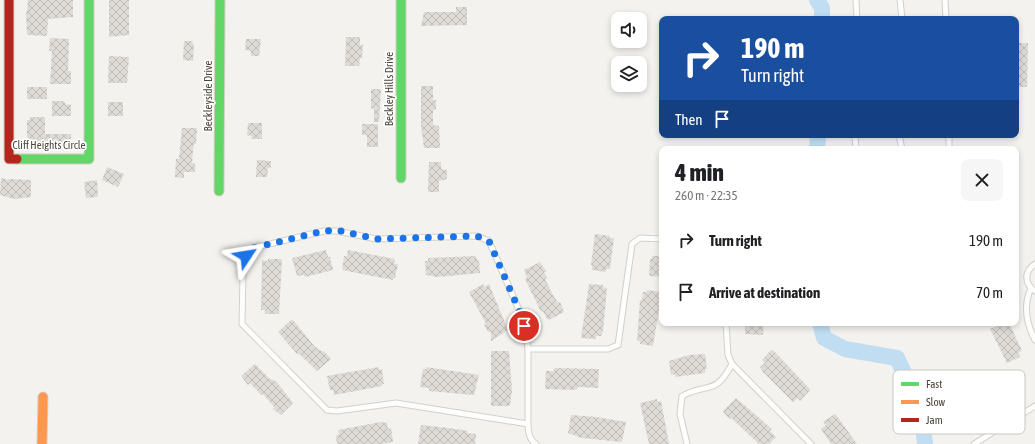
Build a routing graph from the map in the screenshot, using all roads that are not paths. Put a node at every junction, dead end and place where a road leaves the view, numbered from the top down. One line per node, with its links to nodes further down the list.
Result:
1 (9, 0): 2 (street, Cliff Heights Circle)
2 (89, 0)
3 (220, 0): 12 (street, Beckleyside Drive)
4 (401, 0): 11 (street, Beckley Hills Drive)
5 (856, 0): 8 (lane)
6 (900, 0): 9 (lane)
7 (945, 0): 10 (lane)
8 (857, 16)
9 (902, 16)
10 (946, 16)
11 (401, 178)
12 (219, 191)
13 (659, 239): 18 (lane)
14 (1035, 264): 15 (lane)
15 (1033, 290): 17 (lane)
16 (726, 326): 19 (lane)
17 (1035, 340)
18 (528, 348): 23 (lane); 23 (lane)
19 (732, 364): 27 (lane); 28 (lane)
20 (43, 396): 25 (street)
21 (1035, 406): 22 (lane)
22 (1025, 412)
23 (528, 424): 26 (lane)
24 (990, 434): 29 (lane)
25 (42, 444)
26 (536, 444)
27 (687, 444)
28 (811, 444)
29 (974, 444)

